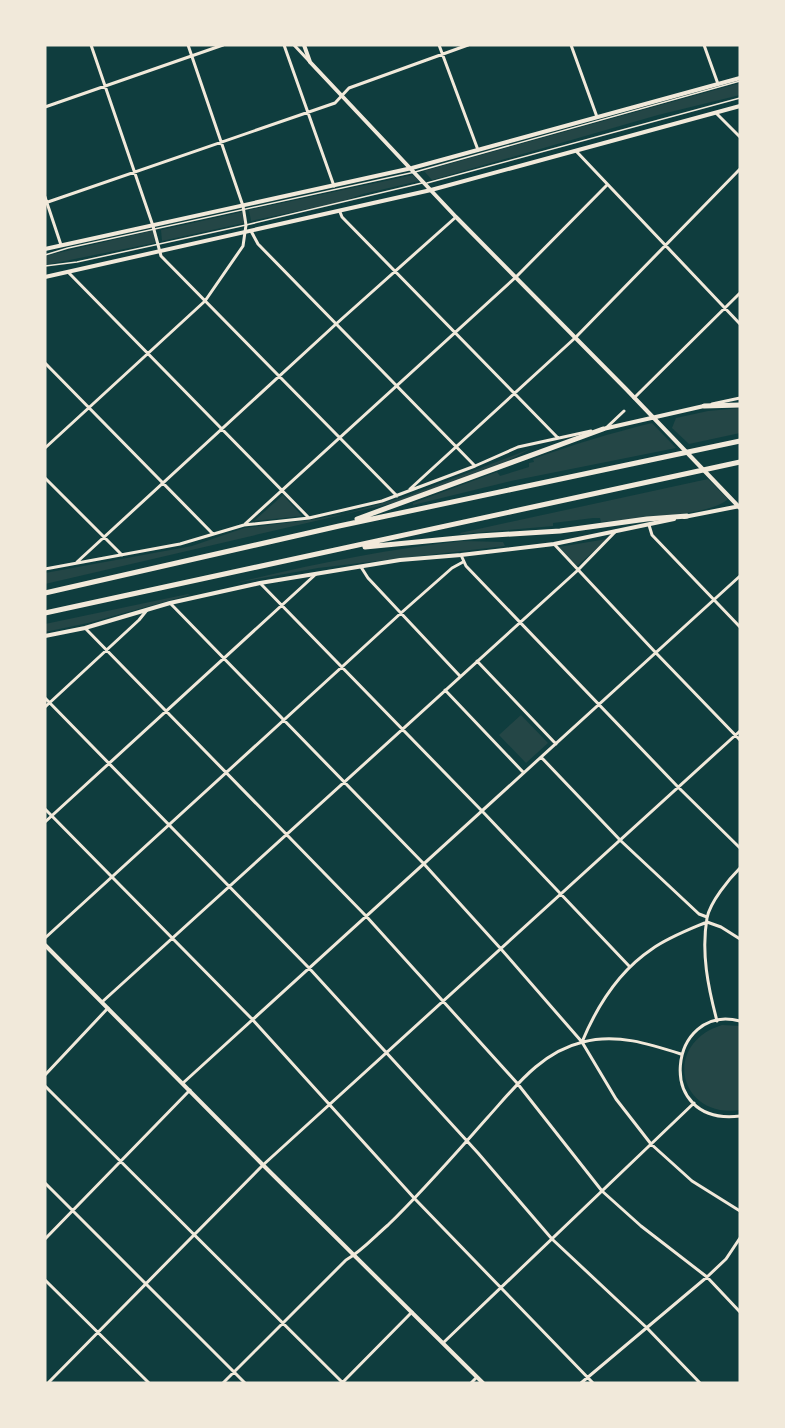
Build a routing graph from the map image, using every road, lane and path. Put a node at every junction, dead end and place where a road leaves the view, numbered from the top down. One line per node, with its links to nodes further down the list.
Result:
1 (91, 45): 16 (street)
2 (188, 45): 12 (street)
3 (223, 45): 12 (street)
4 (284, 45): 22 (street)
5 (294, 45): 13 (street)
6 (304, 45): 13 (street)
7 (439, 45): 11 (street)
8 (468, 45): 11 (street)
9 (571, 45): 23 (street)
10 (704, 45): 15 (street)
11 (443, 54): 17 (street); 26 (street)
12 (192, 56): 16 (street); 25 (street)
13 (310, 62): 17 (street)
14 (740, 79): 15 (street); 29 (lane)
15 (718, 84): 23 (street)
16 (105, 87): 20 (street); 30 (street)
17 (341, 96): 22 (street); 29 (street)
18 (740, 98): 31 (lane)
19 (740, 106): 21 (street)
20 (45, 107)
21 (716, 112): 24 (street); 27 (street)
22 (308, 113): 25 (street); 33 (street)
23 (597, 118): 26 (street)
24 (740, 137)
25 (221, 143): 30 (street); 37 (street)
26 (478, 150): 29 (street)
27 (576, 151): 32 (street); 34 (street)
28 (740, 168): 46 (street)
29 (414, 170): 31 (street); 33 (street); 37 (lane)
30 (135, 172): 36 (street); 41 (street)
31 (425, 183): 34 (street); 40 (lane)
32 (607, 185): 46 (street); 54 (street)
33 (334, 186): 37 (street)
34 (432, 190): 38 (street); 39 (street)
35 (45, 196): 36 (street)
36 (46, 203): 45 (street)
37 (244, 208): 40 (street); 41 (street)
38 (340, 212): 42 (street); 51 (street)
39 (456, 217): 51 (street); 54 (street)
40 (246, 225): 43 (street); 44 (lane)
41 (154, 228): 44 (street); 45 (street); 49 (lane)
42 (252, 231): 43 (street); 58 (street)
43 (245, 232): 48 (street); 56 (street)
44 (157, 244): 48 (street); 50 (lane)
45 (61, 246): 47 (street)
46 (665, 246): 57 (street); 61 (street)
47 (45, 249)
48 (159, 252): 52 (street); 56 (street)
49 (45, 255)
50 (45, 266)
51 (395, 271): 58 (street); 60 (street)
52 (68, 272): 53 (street); 62 (street)
53 (45, 277)
54 (516, 278): 60 (street); 61 (street)
55 (740, 293): 57 (street)
56 (205, 301): 62 (street); 64 (street)
57 (724, 309): 59 (street); 67 (street)
58 (336, 324): 64 (street); 65 (street)
59 (740, 324)
60 (456, 333): 65 (street); 66 (street)
61 (575, 338): 66 (street); 67 (street)
62 (148, 354): 71 (street); 75 (street)
63 (45, 363): 71 (street)
64 (279, 376): 75 (street); 76 (street)
65 (397, 385): 76 (street); 79 (street)
66 (514, 394): 77 (street); 79 (street)
67 (634, 398): 73 (street)
68 (740, 398): 70 (street)
69 (740, 405): 70 (highway)
70 (704, 406): 73 (street)
71 (88, 408): 80 (street); 84 (street)
72 (624, 411): 74 (street)
73 (654, 418): 74 (street); 88 (street)
74 (604, 428): 77 (street); 93 (highway)
75 (222, 430): 84 (street); 85 (street)
76 (339, 438): 85 (street); 87 (street)
77 (558, 438): 82 (street)
78 (740, 441): 93 (highway)
79 (456, 447): 82 (street); 86 (street)
80 (45, 448)
81 (740, 462): 98 (highway)
82 (475, 466): 86 (street)
83 (45, 478): 96 (street)
84 (163, 484): 95 (street); 96 (street)
85 (282, 490): 90 (street); 91 (street)
86 (407, 492): 87 (street)
87 (398, 496): 90 (street)
88 (739, 507): 89 (street)
89 (687, 516): 92 (street); 98 (highway)
90 (309, 518): 91 (street)
91 (244, 525): 95 (street)
92 (649, 525): 94 (street); 110 (street)
93 (339, 526): 109 (highway)
94 (616, 531): 97 (street); 105 (street)
95 (213, 534): 99 (street)
96 (103, 538): 99 (street); 102 (street)
97 (554, 544): 100 (street); 105 (street)
98 (345, 549): 114 (highway)
99 (122, 555): 102 (street)
100 (461, 555): 101 (street); 103 (street)
101 (463, 562): 115 (street); 116 (street)
102 (75, 563): 104 (street)
103 (361, 565): 106 (street); 115 (street)
104 (45, 569)
105 (578, 570): 116 (street); 121 (street)
106 (317, 573): 108 (street); 112 (street)
107 (740, 576): 110 (street)
108 (260, 583): 111 (street); 112 (street)
109 (45, 593)
110 (714, 600): 117 (street); 121 (street)
111 (170, 603): 113 (street); 122 (street)
112 (282, 606): 122 (street); 124 (street)
113 (147, 610): 118 (street); 120 (street)
114 (45, 613)
115 (401, 613): 124 (street); 125 (street)
116 (520, 623): 123 (street); 129 (street)
117 (740, 627)
118 (85, 628): 119 (street); 120 (street)
119 (45, 636)
120 (106, 650): 128 (street); 131 (street)
121 (656, 653): 129 (street); 135 (street)
122 (223, 659): 131 (street); 132 (street)
123 (477, 661): 125 (street); 137 (street)
124 (343, 668): 132 (street); 133 (street)
125 (460, 676): 126 (street)
126 (445, 690): 133 (street); 140 (street)
127 (45, 698): 128 (street)
128 (49, 703): 130 (street); 139 (street)
129 (600, 705): 137 (street); 143 (street)
130 (45, 706)
131 (166, 712): 139 (street); 141 (street)
132 (283, 721): 141 (street); 142 (street)
133 (403, 729): 142 (street); 145 (street)
134 (740, 730): 135 (street)
135 (735, 735): 136 (street); 143 (street)
136 (740, 740)
137 (556, 744): 138 (street)
138 (541, 757): 140 (street); 150 (street)
139 (109, 764): 146 (street); 148 (street)
140 (524, 772): 145 (street)
141 (226, 774): 148 (street); 149 (street)
142 (344, 783): 149 (street); 152 (street)
143 (678, 787): 150 (street); 151 (street)
144 (45, 809): 146 (street)
145 (483, 812): 152 (street); 156 (street)
146 (52, 816): 147 (street); 154 (street)
147 (45, 822)
148 (169, 825): 154 (street); 155 (street)
149 (286, 835): 155 (street); 157 (street)
150 (621, 841): 156 (street); 158 (street)
151 (740, 848)
152 (424, 864): 157 (street); 164 (street)
153 (740, 868): 158 (street)
154 (111, 877): 160 (street); 161 (street)
155 (230, 887): 161 (street); 166 (street)
156 (561, 894): 164 (street); 165 (street)
157 (366, 916): 166 (street); 167 (street)
158 (707, 917): 159 (street)
159 (707, 922): 162 (street); 165 (street); 171 (street)
160 (45, 938)
161 (172, 939): 168 (street); 170 (street)
162 (740, 939)
163 (46, 948): 168 (street)
164 (501, 949): 167 (street); 173 (street)
165 (630, 967): 173 (street)
166 (309, 968): 170 (street); 174 (street)
167 (443, 1000): 174 (street); 178 (street)
168 (102, 1002): 169 (street)
169 (108, 1008): 176 (street); 177 (street)
170 (252, 1019): 177 (street); 182 (street)
171 (717, 1021): 172 (street); 175 (street)
172 (740, 1021)
173 (582, 1042): 175 (street); 178 (street); 185 (street)
174 (386, 1052): 182 (street); 184 (street)
175 (681, 1054): 181 (street)
176 (45, 1075)
177 (183, 1083): 180 (street)
178 (517, 1083): 184 (street); 189 (street)
179 (45, 1086): 186 (street)
180 (190, 1090): 186 (street); 187 (street)
181 (694, 1103): 183 (street); 185 (street)
182 (328, 1105): 187 (street); 190 (street)
183 (740, 1116)
184 (466, 1141): 190 (street); 196 (street)
185 (651, 1144): 189 (street); 192 (street)
186 (121, 1162): 191 (street); 193 (street)
187 (263, 1165): 193 (street); 197 (street)
188 (45, 1183): 191 (street)
189 (602, 1191): 196 (street); 198 (street)
190 (415, 1198): 197 (street); 201 (street)
191 (72, 1211): 195 (street); 200 (street)
192 (740, 1211)
193 (193, 1235): 200 (street); 204 (street)
194 (740, 1238): 198 (street)
195 (45, 1239)
196 (552, 1239): 201 (street); 205 (street)
197 (354, 1256): 202 (street); 204 (street)
198 (707, 1277): 203 (street); 205 (street)
199 (45, 1280): 206 (street)
200 (146, 1283): 206 (street); 208 (street)
201 (501, 1287): 207 (street); 211 (street)
202 (412, 1312): 207 (street); 216 (street)
203 (740, 1312)
204 (283, 1323): 208 (street); 216 (street)
205 (647, 1328): 211 (street); 221 (street)
206 (97, 1333): 212 (street); 213 (street)
207 (443, 1343): 210 (street)
208 (234, 1372): 214 (street); 215 (street)
209 (45, 1377): 212 (street)
210 (477, 1377): 217 (street); 218 (street)
211 (587, 1377): 219 (street); 220 (street)
212 (50, 1382)
213 (149, 1383)
214 (223, 1383)
215 (245, 1383)
216 (342, 1383)
217 (471, 1383)
218 (483, 1383)
219 (581, 1383)
220 (593, 1383)
221 (700, 1383)

